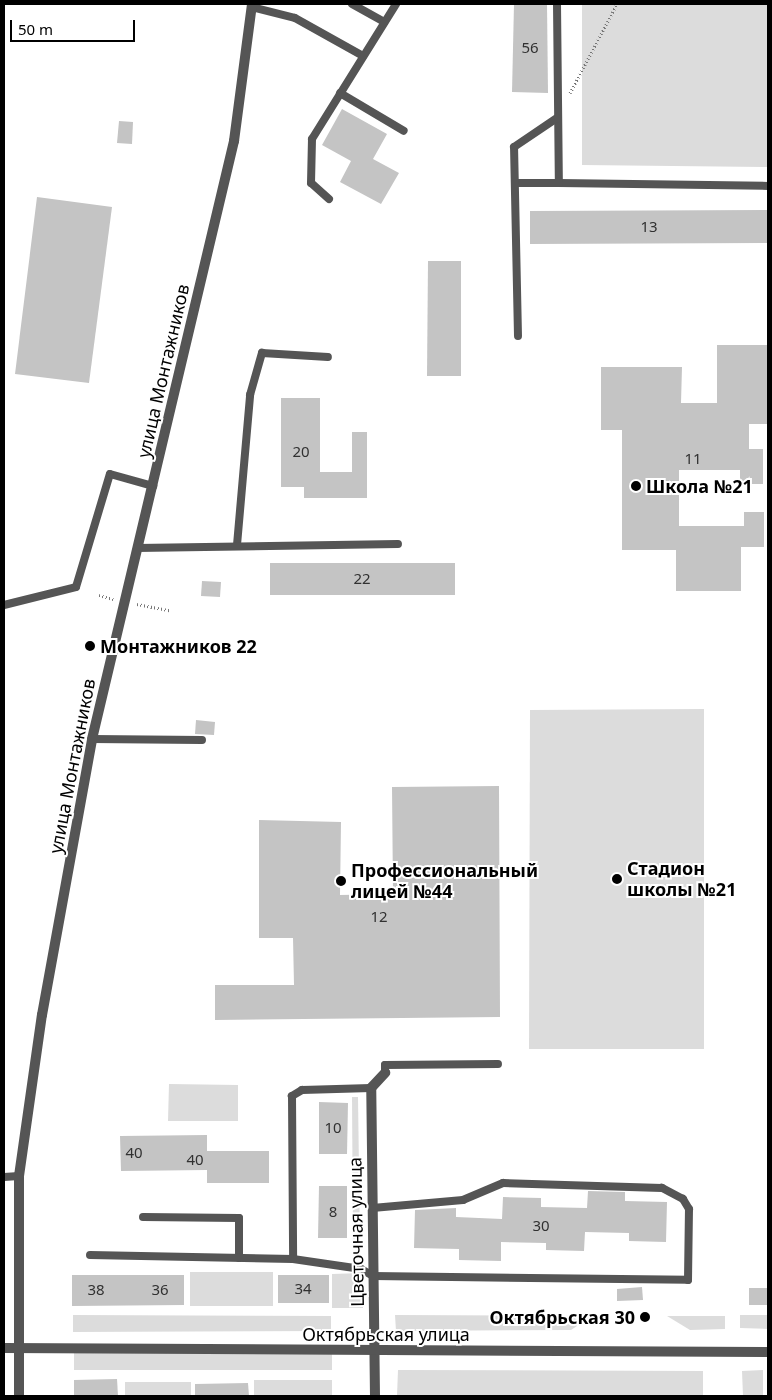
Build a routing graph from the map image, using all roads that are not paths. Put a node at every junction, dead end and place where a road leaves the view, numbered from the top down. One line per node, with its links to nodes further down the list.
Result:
1 (352, 4): 5 (lane)
2 (396, 4): 5 (lane)
3 (557, 4): 8 (lane)
4 (252, 5): 6 (lane); 16 (street, улица Монтажников)
5 (384, 22): 6 (lane)
6 (363, 56): 7 (lane)
7 (340, 93): 9 (lane); 13 (lane)
8 (557, 118): 10 (lane); 11 (lane)
9 (404, 131)
10 (515, 182): 11 (lane); 14 (lane)
11 (559, 184): 12 (lane)
12 (768, 186)
13 (329, 199)
14 (518, 336)
15 (328, 357): 18 (lane)
16 (153, 486): 19 (street, улица Монтажников); 20 (lane)
17 (398, 544): 18 (lane)
18 (237, 545): 19 (lane)
19 (137, 548): 21 (street, улица Монтажников)
20 (4, 605)
21 (92, 739): 22 (lane); 26 (street, улица Монтажников)
22 (202, 740)
23 (498, 1064): 24 (lane)
24 (385, 1073): 25 (street)
25 (371, 1088): 28 (street, Цветочная улица); 32 (lane)
26 (19, 1176): 27 (lane); 35 (street, улица Монтажников)
27 (4, 1177)
28 (372, 1208): 33 (street, Цветочная улица); 33 (lane)
29 (143, 1216): 31 (lane)
30 (90, 1255): 31 (lane)
31 (239, 1258): 32 (lane)
32 (293, 1260): 33 (lane)
33 (374, 1276): 36 (street, Цветочная улица)
34 (4, 1348): 35 (street, Октябрьская улица)
35 (19, 1348): 36 (street, Октябрьская улица); 38 (street, улица Монтажников)
36 (375, 1350): 37 (street, Октябрьская улица); 39 (street, Цветочная улица)
37 (768, 1352)
38 (19, 1396)
39 (374, 1396)

